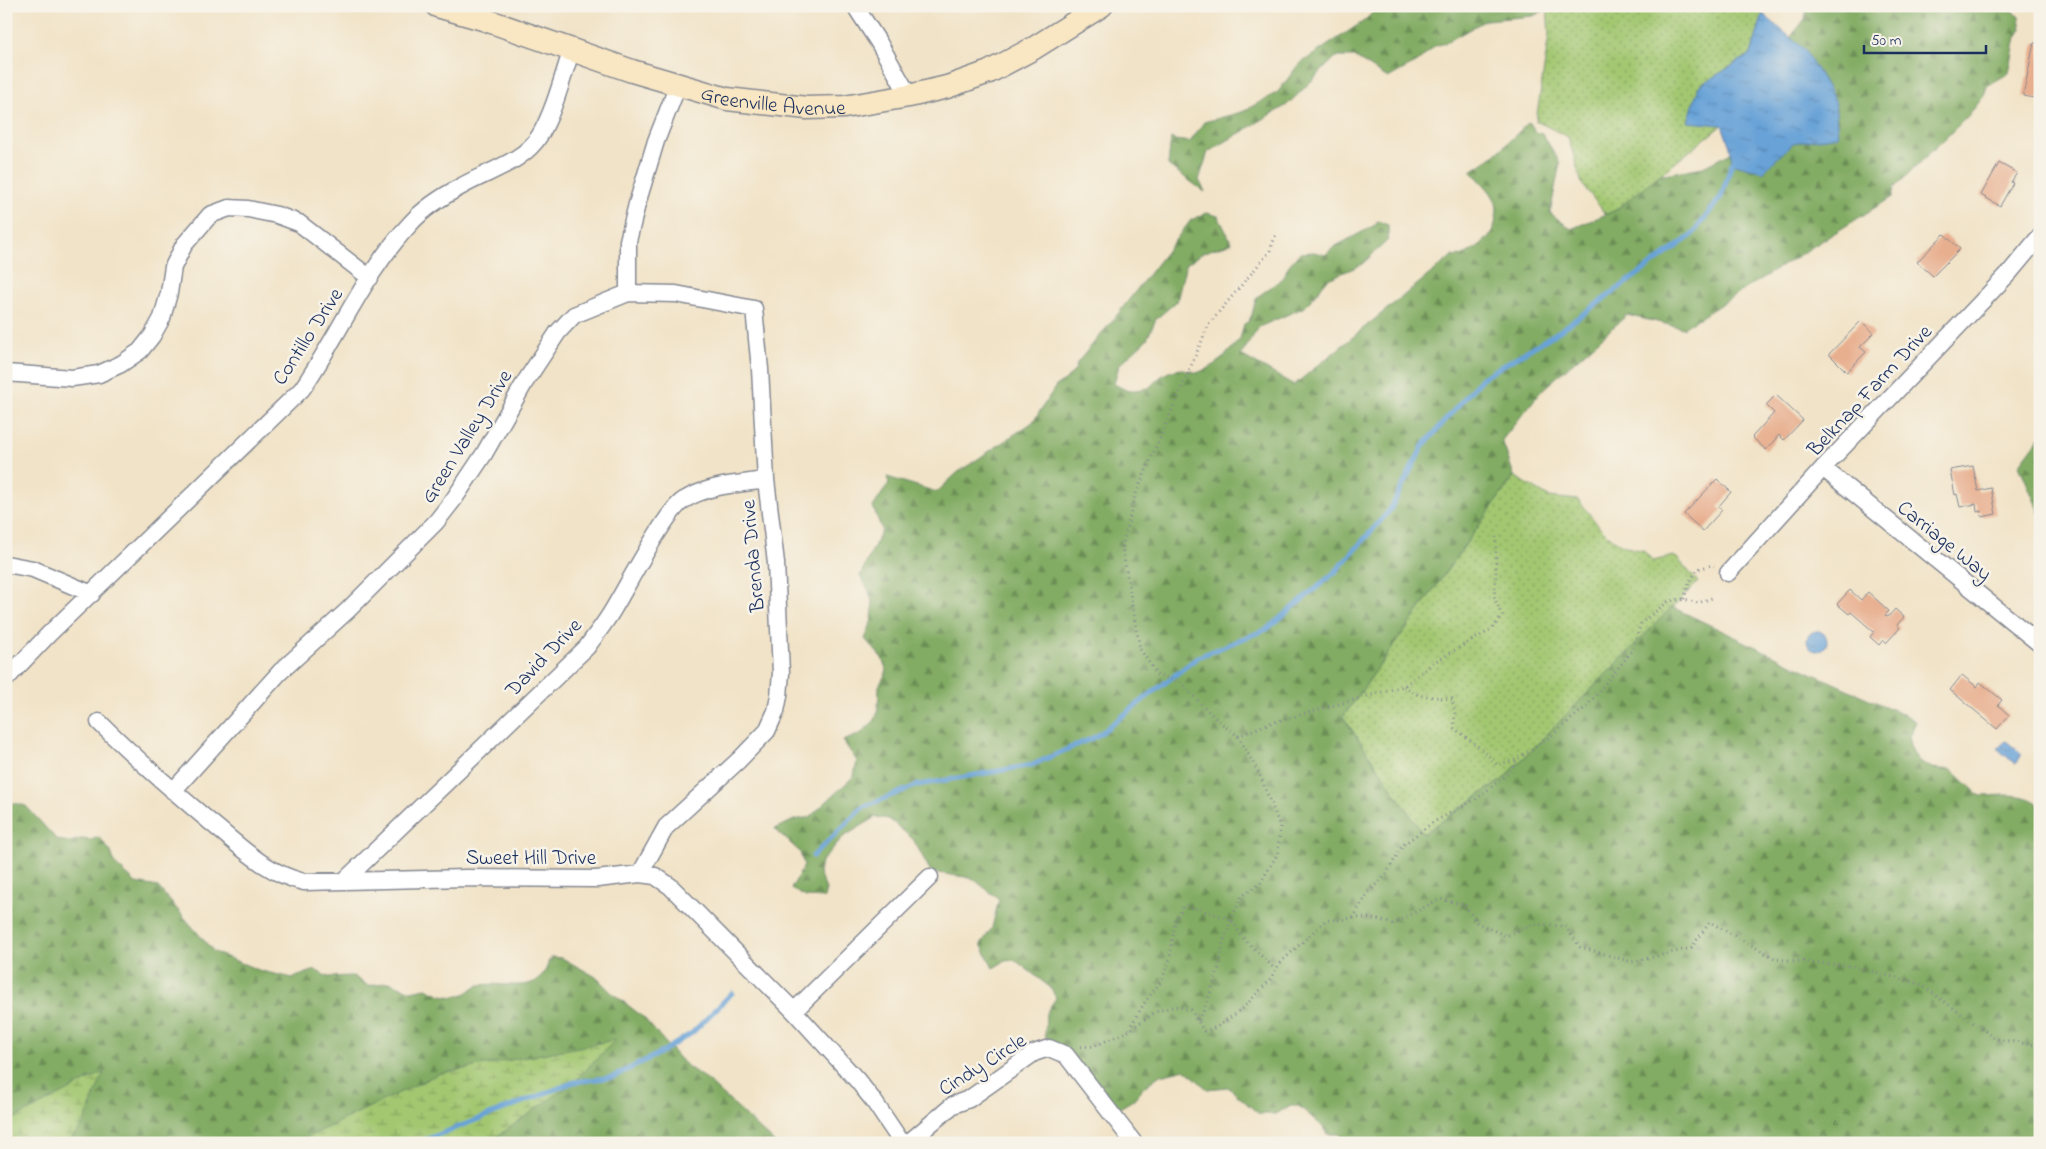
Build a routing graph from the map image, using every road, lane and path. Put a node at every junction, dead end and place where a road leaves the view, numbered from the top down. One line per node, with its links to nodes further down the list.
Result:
1 (437, 6): 4 (street, Greenville Avenue)
2 (855, 6): 6 (street)
3 (1101, 6): 6 (street, Greenville Avenue)
4 (572, 49): 5 (street, Greenville Avenue); 9 (street, Contillo Drive)
5 (678, 85): 6 (street, Greenville Avenue); 10 (street)
6 (909, 96)
7 (1276, 234): 24 (path)
8 (2040, 236): 12 (street, Belknap Farm Drive)
9 (370, 278): 11 (street); 17 (street, Contillo Drive)
10 (628, 293): 13 (street, Brenda Drive); 26 (street, Green Valley Drive)
11 (6, 373)
12 (1823, 468): 16 (street, Belknap Farm Drive); 20 (street, Carriage Way)
13 (766, 480): 27 (street, Brenda Drive); 29 (street, David Drive)
14 (1496, 536): 22 (path)
15 (6, 564): 17 (street)
16 (1728, 573): 19 (path)
17 (92, 594): 21 (street, Contillo Drive)
18 (1712, 598): 19 (path)
19 (1684, 599): 25 (path)
20 (2040, 644)
21 (6, 679)
22 (1404, 686): 24 (path); 25 (path)
23 (99, 722): 26 (street, Sweet Hill Drive)
24 (1238, 736): 31 (path)
25 (1517, 759): 30 (path)
26 (173, 791): 29 (street, Sweet Hill Drive)
27 (640, 874): 29 (street, Sweet Hill Drive); 33 (street, Sweet Hill Drive)
28 (930, 877): 33 (street)
29 (344, 881)
30 (1353, 918): 32 (path); 36 (path)
31 (1231, 919): 32 (path); 34 (path); 35 (path)
32 (1275, 969): 34 (path)
33 (794, 1011): 38 (street, Sweet Hill Drive)
34 (1198, 1020): 35 (path)
35 (1127, 1032): 37 (path)
36 (2040, 1046)
37 (1066, 1055): 39 (street, Cindy Circle); 40 (street)
38 (902, 1143)
39 (908, 1143)
40 (1134, 1143)

